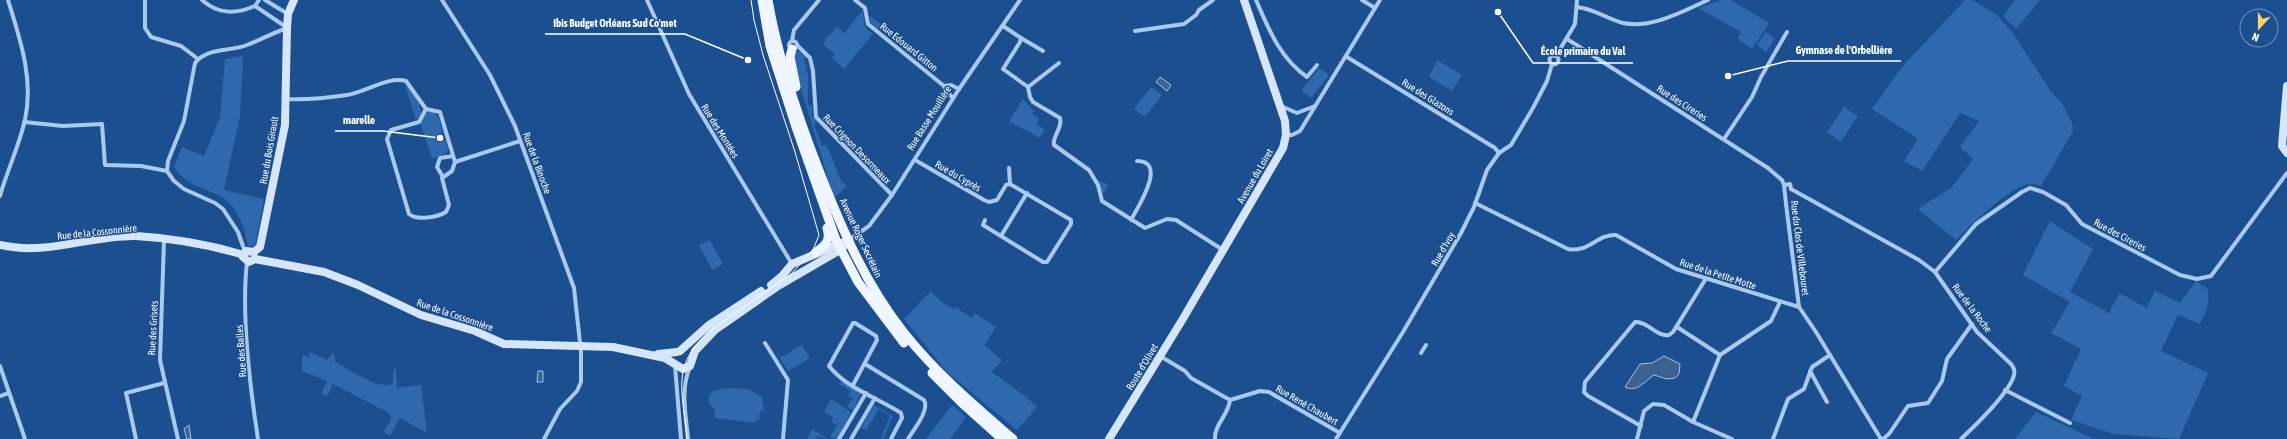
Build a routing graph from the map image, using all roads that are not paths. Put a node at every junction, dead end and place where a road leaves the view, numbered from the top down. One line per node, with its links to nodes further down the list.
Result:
1 (8, 0): 46 (street)
2 (145, 0): 34 (street)
3 (202, 0): 21 (street)
4 (259, 0): 21 (street)
5 (265, 0): 24 (street)
6 (294, 0): 24 (street, Rue du Bois Girault)
7 (442, 0): 49 (street, Rue de la Binoche)
8 (647, 0): 79 (street, Rue des Montées)
9 (762, 0): 56 (main road, Avenue Roger Secrétain)
10 (768, 0): 66 (main road, Avenue Roger Secrétain)
11 (820, 0): 31 (street)
12 (855, 0): 37 (street, Rue Edouard Gitton)
13 (1019, 0): 25 (street, Rue Basse Mouillère)
14 (1214, 0): 27 (street)
15 (1244, 0): 43 (street, Avenue du Loiret)
16 (1256, 0): 36 (street)
17 (1362, 0): 23 (street)
18 (1380, 0): 23 (street)
19 (1577, 0): 22 (street)
20 (1708, 0): 22 (street)
21 (255, 6): 26 (street)
22 (1577, 7): 30 (street)
23 (1375, 8): 33 (street)
24 (288, 14): 26 (street, Rue du Bois Girault)
25 (1003, 26): 29 (street); 40 (street, Rue Basse Mouillère)
26 (287, 28): 34 (street); 42 (street, Rue du Bois Girault)
27 (1134, 31)
28 (1787, 32): 48 (street)
29 (1020, 38): 32 (street); 39 (street)
30 (1566, 40): 48 (street, Rue des Cireries); 50 (street, Rue d'Ivoy)
31 (794, 45): 66 (main road); 68 (street, Rue Crignon Desormeaux)
32 (1043, 51)
33 (1347, 57): 44 (street); 50 (street, Rue des Glazons)
34 (198, 59): 58 (street)
35 (1059, 63): 39 (street)
36 (1318, 65)
37 (944, 86): 40 (street, Rue Edouard Gitton); 41 (street, Rue Edouard Gitton)
38 (2287, 86): 51 (street)
39 (1028, 87): 71 (street)
40 (959, 89): 41 (street, Rue Basse Mouillère)
41 (953, 98): 53 (street, Rue Basse Mouillère)
42 (286, 99): 45 (street); 78 (street, Rue du Bois Girault)
43 (1280, 106): 44 (street); 47 (street, Avenue du Loiret)
44 (1316, 106): 47 (street)
45 (426, 109): 52 (street); 60 (street)
46 (24, 122): 58 (street); 67 (street)
47 (1286, 135): 76 (street, Avenue du Loiret)
48 (1724, 139): 62 (street, Rue des Cireries)
49 (520, 141): 55 (street); 89 (street, Rue de la Binoche)
50 (1499, 153): 69 (street, Rue d'Ivoy)
51 (2287, 153)
52 (453, 156): 55 (street); 60 (street)
53 (915, 160): 61 (street, Rue du Cyprès); 68 (street, Rue Basse Mouillère)
54 (1137, 161): 71 (street)
55 (455, 162): 60 (street)
56 (810, 165): 66 (main road, Avenue Roger Secrétain); 77 (main road)
57 (1009, 168): 61 (street)
58 (167, 171): 78 (street, Rue des Balles)
59 (2287, 173): 81 (street, Rue des Cireries)
60 (443, 177)
61 (1010, 184): 65 (street)
62 (1784, 185): 63 (street); 64 (street, Rue du Clos de Villebouret)
63 (1791, 189): 64 (street); 81 (street, Rue de la Roche)
64 (1786, 191): 85 (street, Rue du Clos de Villebouret)
65 (1027, 193): 72 (street); 72 (street)
66 (824, 195): 75 (main road, Avenue Roger Secrétain)
67 (0, 196)
68 (892, 196): 75 (street, Rue Basse Mouillère)
69 (1475, 203): 82 (street, Rue de la Petite Motte); 114 (street, Rue d'Ivoy)
70 (985, 220): 72 (street)
71 (1131, 220): 76 (street)
72 (1002, 236)
73 (164, 240): 74 (street, Rue de la Cossonnière); 78 (street, Rue de la Cossonnière); 102 (street, Rue des Grisets)
74 (0, 245)
75 (843, 245): 77 (street, Rue Basse Mouillère); 80 (street, Rue Basse Mouillère); 127 (main road, Avenue Roger Secrétain); 128 (main road, Avenue Roger Secrétain)
76 (1223, 250): 84 (street, Avenue du Loiret)
77 (815, 253): 79 (street, Rue Basse Mouillère)
78 (249, 256): 89 (street, Rue de la Cossonnière); 118 (street, Rue des Balles)
79 (792, 264): 80 (street); 91 (street, Rue Basse Mouillère)
80 (800, 272): 98 (street, Rue Basse Mouillère)
81 (1934, 272): 86 (street, Rue de la Roche)
82 (1705, 280): 83 (street, Rue de la Petite Motte); 87 (street)
83 (1780, 302): 85 (street, Rue de la Petite Motte); 94 (street)
84 (1189, 305): 96 (street, Route d'Olivet)
85 (1799, 307): 95 (street)
86 (1972, 324): 104 (street, Rue de la Roche); 135 (street)
87 (1677, 327): 94 (street); 113 (street)
88 (765, 343): 122 (street)
89 (580, 345): 93 (street, Rue de la Cossonnière); 119 (street, Rue de la Binoche)
90 (1426, 345): 92 (street)
91 (679, 352): 93 (street, Rue de la Cossonnière); 97 (street); 98 (street)
92 (1421, 353)
93 (655, 355): 97 (street, Rue de la Cossonnière)
94 (1720, 355): 111 (street)
95 (1830, 355): 101 (street); 135 (street)
96 (1160, 356): 109 (street); 129 (street, Route d'Olivet)
97 (675, 363): 98 (street); 120 (street)
98 (691, 363): 121 (street)
99 (864, 364): 103 (street); 103 (street); 126 (street)
100 (0, 366): 105 (street)
101 (1810, 371): 110 (street); 134 (street)
102 (164, 383): 116 (street); 117 (street, Rue des Grisets)
103 (853, 385): 106 (street)
104 (2005, 390): 112 (street); 136 (street, Rue de la Roche)
105 (9, 393): 107 (street); 115 (street)
106 (866, 393): 108 (street); 123 (street)
107 (0, 396)
108 (875, 398): 124 (street); 125 (street)
109 (1230, 400): 114 (street, Rue René Chaubert); 130 (street)
110 (1827, 402)
111 (1693, 422): 113 (street); 133 (street)
112 (2070, 424)
113 (1640, 426): 132 (street)
114 (1340, 433): 131 (street, Rue d'Ivoy)
115 (25, 439)
116 (136, 439)
117 (178, 439)
118 (258, 439)
119 (544, 439)
120 (681, 439)
121 (688, 439)
122 (783, 439)
123 (839, 439)
124 (851, 439)
125 (891, 439)
126 (908, 439)
127 (1002, 439)
128 (1013, 439)
129 (1109, 439)
130 (1215, 439)
131 (1336, 439)
132 (1637, 439)
133 (1732, 439)
134 (1773, 439)
135 (1882, 439)
136 (1961, 439)

